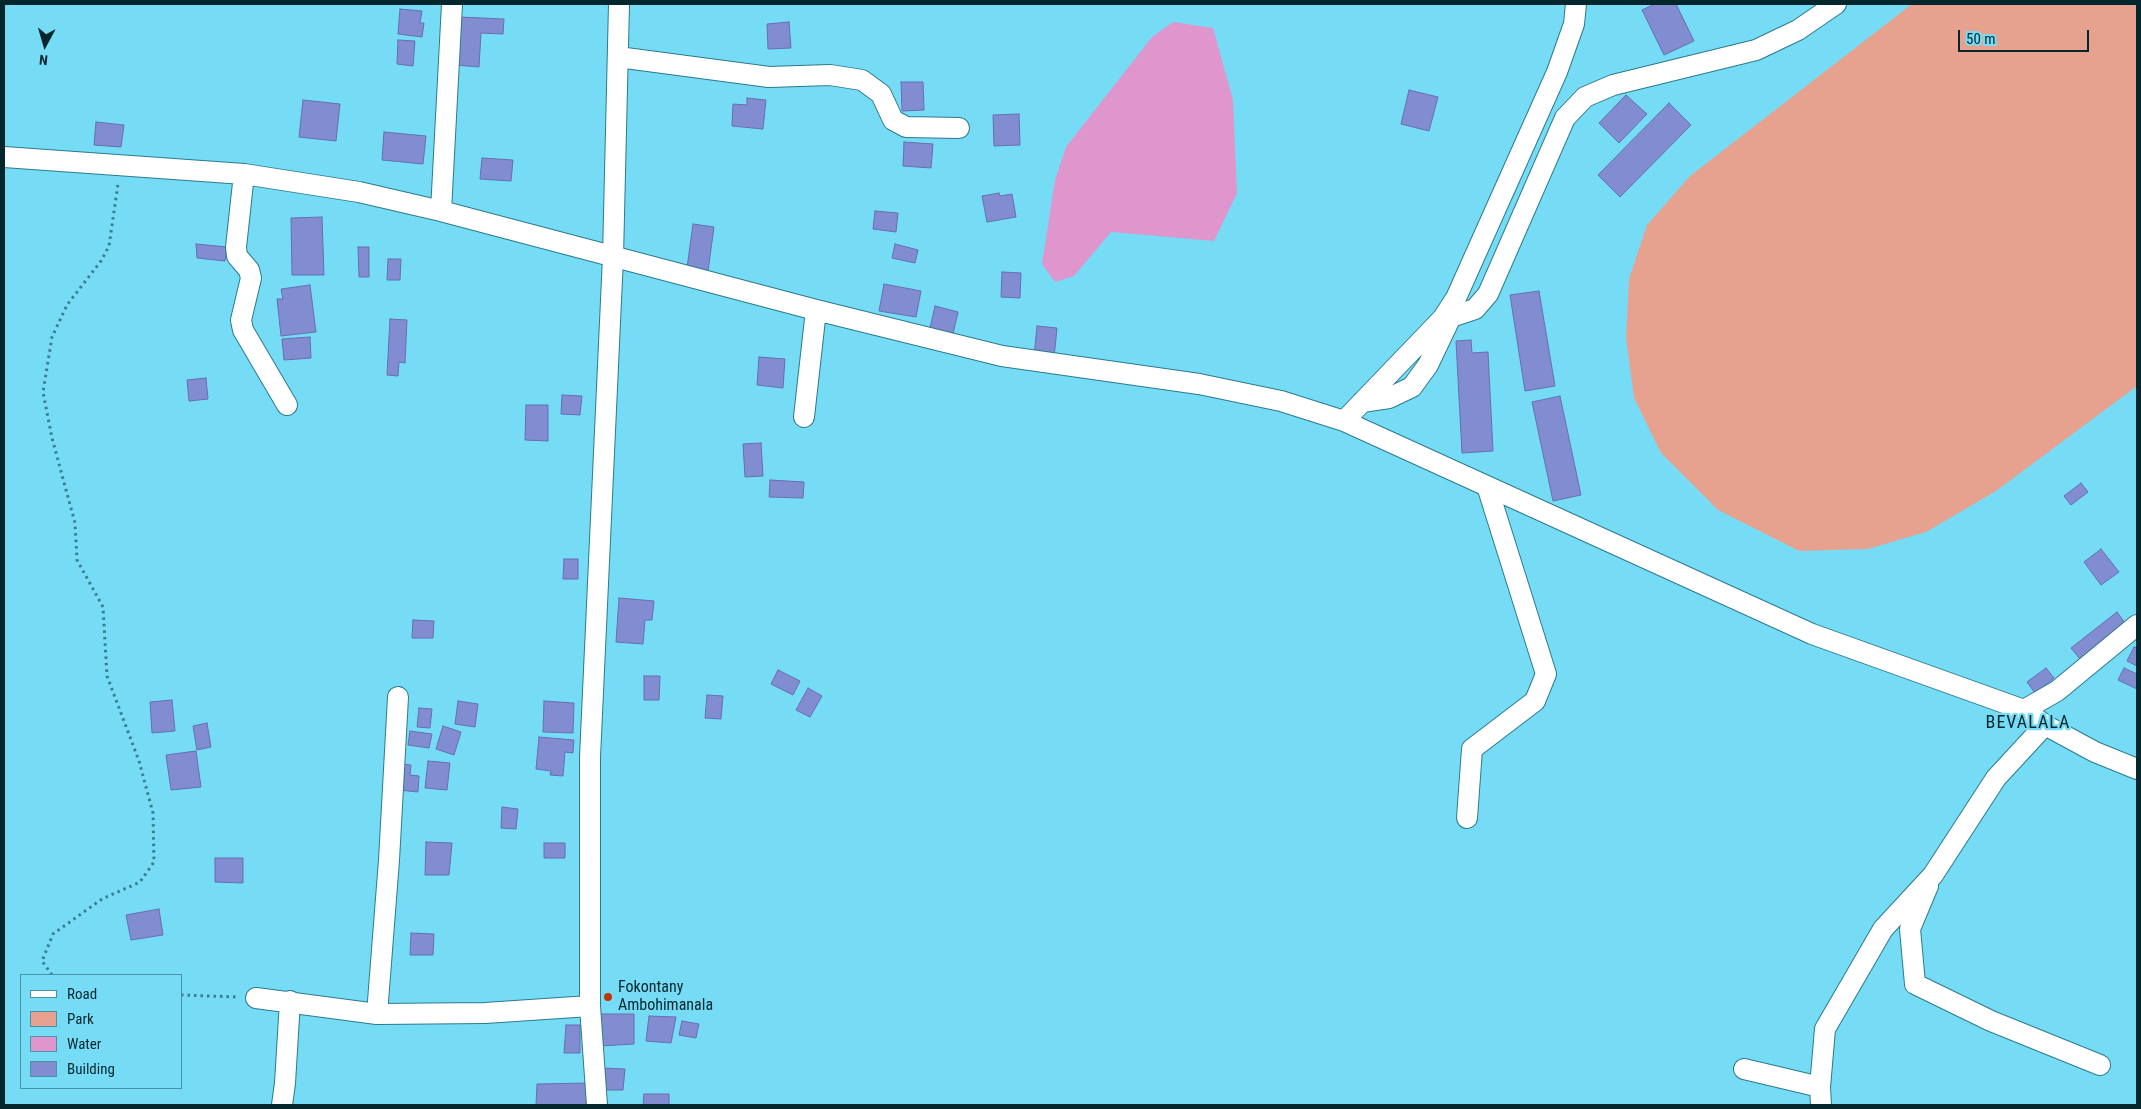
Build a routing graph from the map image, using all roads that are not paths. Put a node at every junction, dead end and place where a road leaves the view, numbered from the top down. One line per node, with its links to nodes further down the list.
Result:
1 (452, 4): 9 (street)
2 (619, 4): 5 (street)
3 (1576, 4): 12 (street)
4 (1836, 4): 12 (street)
5 (618, 56): 6 (street); 10 (street)
6 (959, 128)
7 (4, 157): 8 (street)
8 (244, 174): 9 (street); 13 (street)
9 (441, 211): 10 (street)
10 (613, 257): 11 (street); 26 (street)
11 (816, 310): 14 (street); 15 (street)
12 (1447, 317): 15 (street)
13 (287, 405)
14 (804, 416)
15 (1344, 422): 16 (street)
16 (1487, 486): 19 (street); 22 (street)
17 (2137, 625): 19 (street)
18 (398, 697): 27 (street)
19 (2024, 710): 20 (street)
20 (2045, 725): 21 (street); 23 (street)
21 (2137, 769)
22 (1467, 818)
23 (1932, 875): 28 (street); 30 (street)
24 (256, 998): 25 (street)
25 (290, 1001): 27 (street); 31 (street)
26 (590, 1006): 27 (street); 32 (street)
27 (377, 1014)
28 (2100, 1065)
29 (1744, 1069): 30 (street)
30 (1820, 1096)
31 (282, 1105)
32 (597, 1105)

